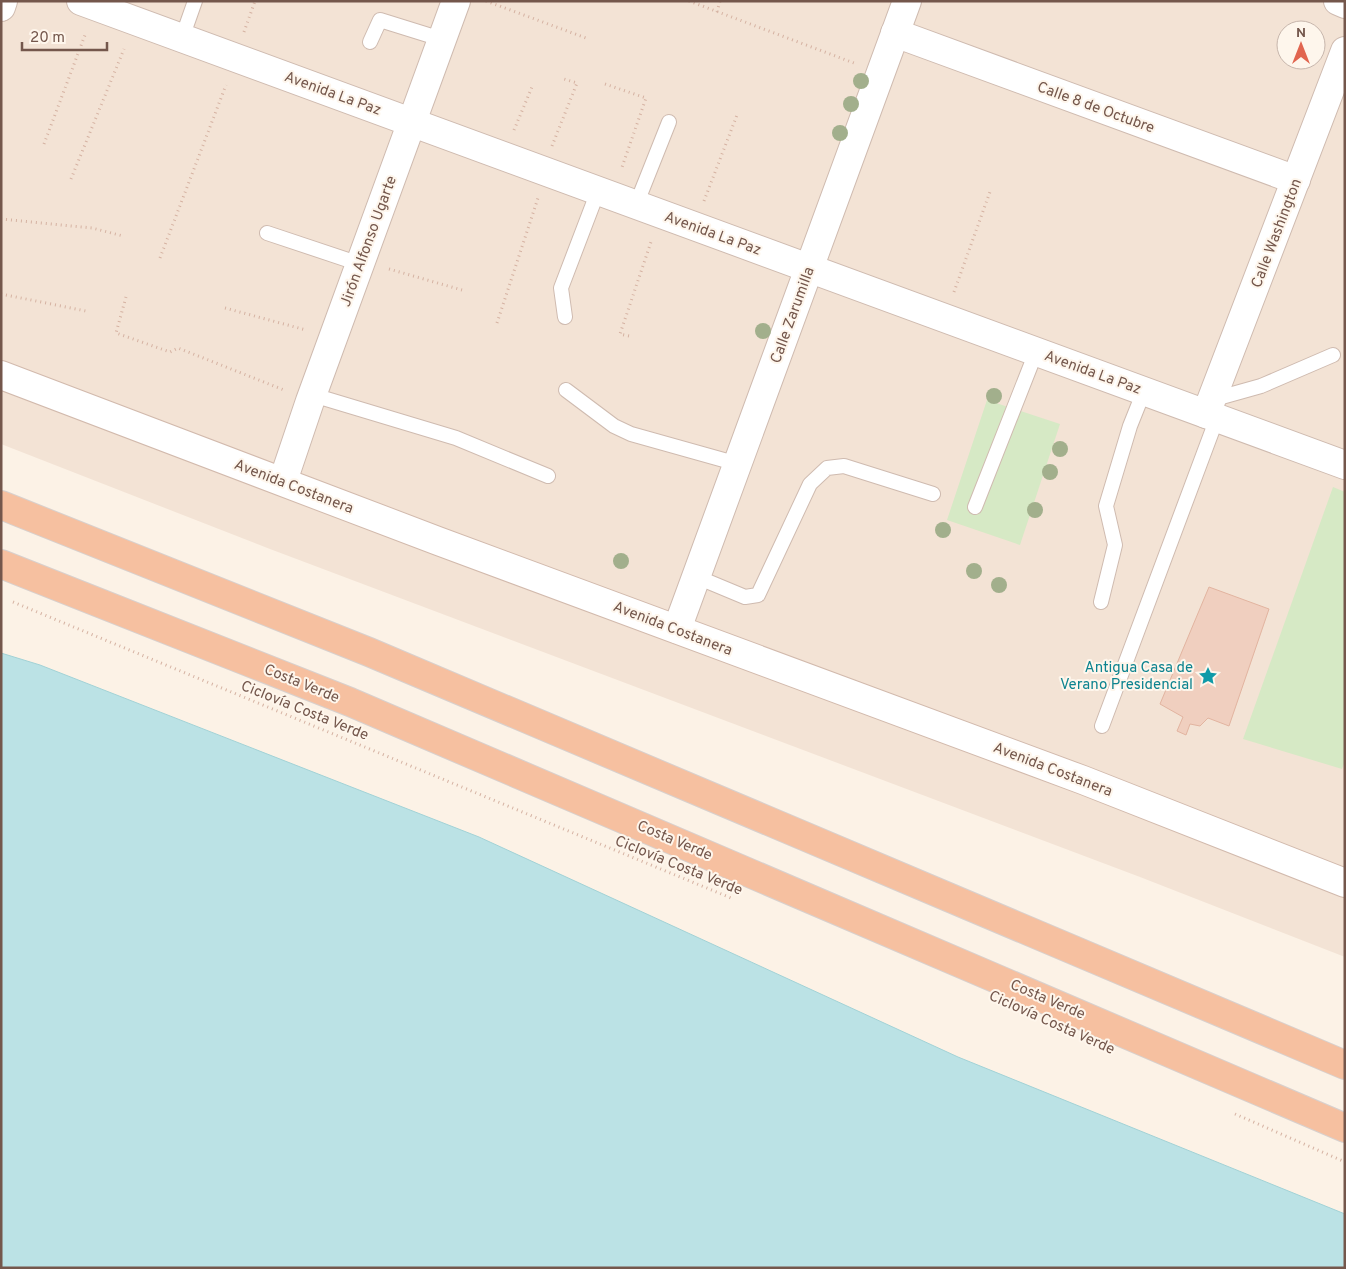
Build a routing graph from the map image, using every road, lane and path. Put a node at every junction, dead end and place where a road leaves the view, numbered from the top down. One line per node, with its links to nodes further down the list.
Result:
1 (3, 1): 12 (street)
2 (81, 1): 17 (street, Avenida La Paz)
3 (195, 1): 17 (lane)
4 (255, 1): 16 (path)
5 (456, 1): 19 (street, Jirón Alfonso Ugarte)
6 (486, 1): 18 (path)
7 (689, 1): 13 (path)
8 (720, 1): 13 (path)
9 (907, 1): 14 (street, Calle Zarumilla)
10 (1338, 1): 11 (street)
11 (1345, 4)
12 (1, 7)
13 (717, 12): 23 (path)
14 (895, 33): 23 (street, Calle Zarumilla); 35 (street, Calle 8 de Octubre)
15 (85, 36): 32 (path)
16 (242, 37)
17 (182, 38): 29 (street, Avenida La Paz)
18 (586, 38)
19 (441, 39): 20 (lane); 29 (street, Jirón Alfonso Ugarte)
20 (370, 42)
21 (124, 49): 34 (path)
22 (1345, 51): 35 (street, Calle Washington)
23 (881, 73): 47 (street, Calle Zarumilla)
24 (564, 79): 33 (path)
25 (605, 84): 36 (path)
26 (226, 85): 45 (path)
27 (532, 87): 31 (path)
28 (737, 115): 40 (path)
29 (411, 122): 36 (street, Avenida La Paz); 46 (street, Jirón Alfonso Ugarte)
30 (668, 122): 39 (lane)
31 (511, 137)
32 (44, 144)
33 (550, 151)
34 (71, 178)
35 (1296, 180): 64 (street, Calle Washington)
36 (609, 183): 39 (street, Avenida La Paz); 54 (lane)
37 (991, 189): 50 (path)
38 (538, 198): 55 (path)
39 (636, 205): 47 (street, Avenida La Paz)
40 (702, 206)
41 (1, 218): 43 (path)
42 (267, 233): 46 (lane)
43 (123, 236)
44 (653, 236): 56 (path)
45 (160, 258)
46 (360, 262): 48 (path); 57 (street, Jirón Alfonso Ugarte)
47 (809, 268): 58 (street, Avenida La Paz); 65 (street, Calle Zarumilla)
48 (462, 290)
49 (1, 294): 53 (path)
50 (953, 294)
51 (126, 297): 63 (path)
52 (225, 308): 57 (path)
53 (86, 311)
54 (564, 317)
55 (497, 323)
56 (628, 336)
57 (334, 338): 63 (street, Jirón Alfonso Ugarte)
58 (1036, 352): 62 (street, Avenida La Paz); 71 (lane)
59 (1332, 355): 64 (lane)
60 (1, 375): 68 (street, Avenida Costanera)
61 (566, 390): 65 (lane)
62 (1144, 391): 64 (street, Avenida La Paz); 75 (lane)
63 (312, 398): 67 (lane); 68 (street, Jirón Alfonso Ugarte)
64 (1211, 411): 66 (street, Avenida La Paz); 77 (lane)
65 (738, 464): 73 (street, Calle Zarumilla)
66 (1345, 465)
67 (548, 476)
68 (283, 481): 76 (street, Avenida Costanera)
69 (933, 494): 73 (lane)
70 (1, 505): 80 (highway)
71 (975, 507)
72 (1, 564): 82 (highway, Costa Verde)
73 (697, 577): 76 (street, Calle Zarumilla)
74 (10, 601): 79 (path, Ciclovía Costa Verde)
75 (1101, 602)
76 (677, 629): 78 (street, Avenida Costanera)
77 (1102, 726)
78 (1345, 883)
79 (736, 900)
80 (1345, 1065)
81 (1227, 1111): 83 (path)
82 (1345, 1128)
83 (1345, 1162)

